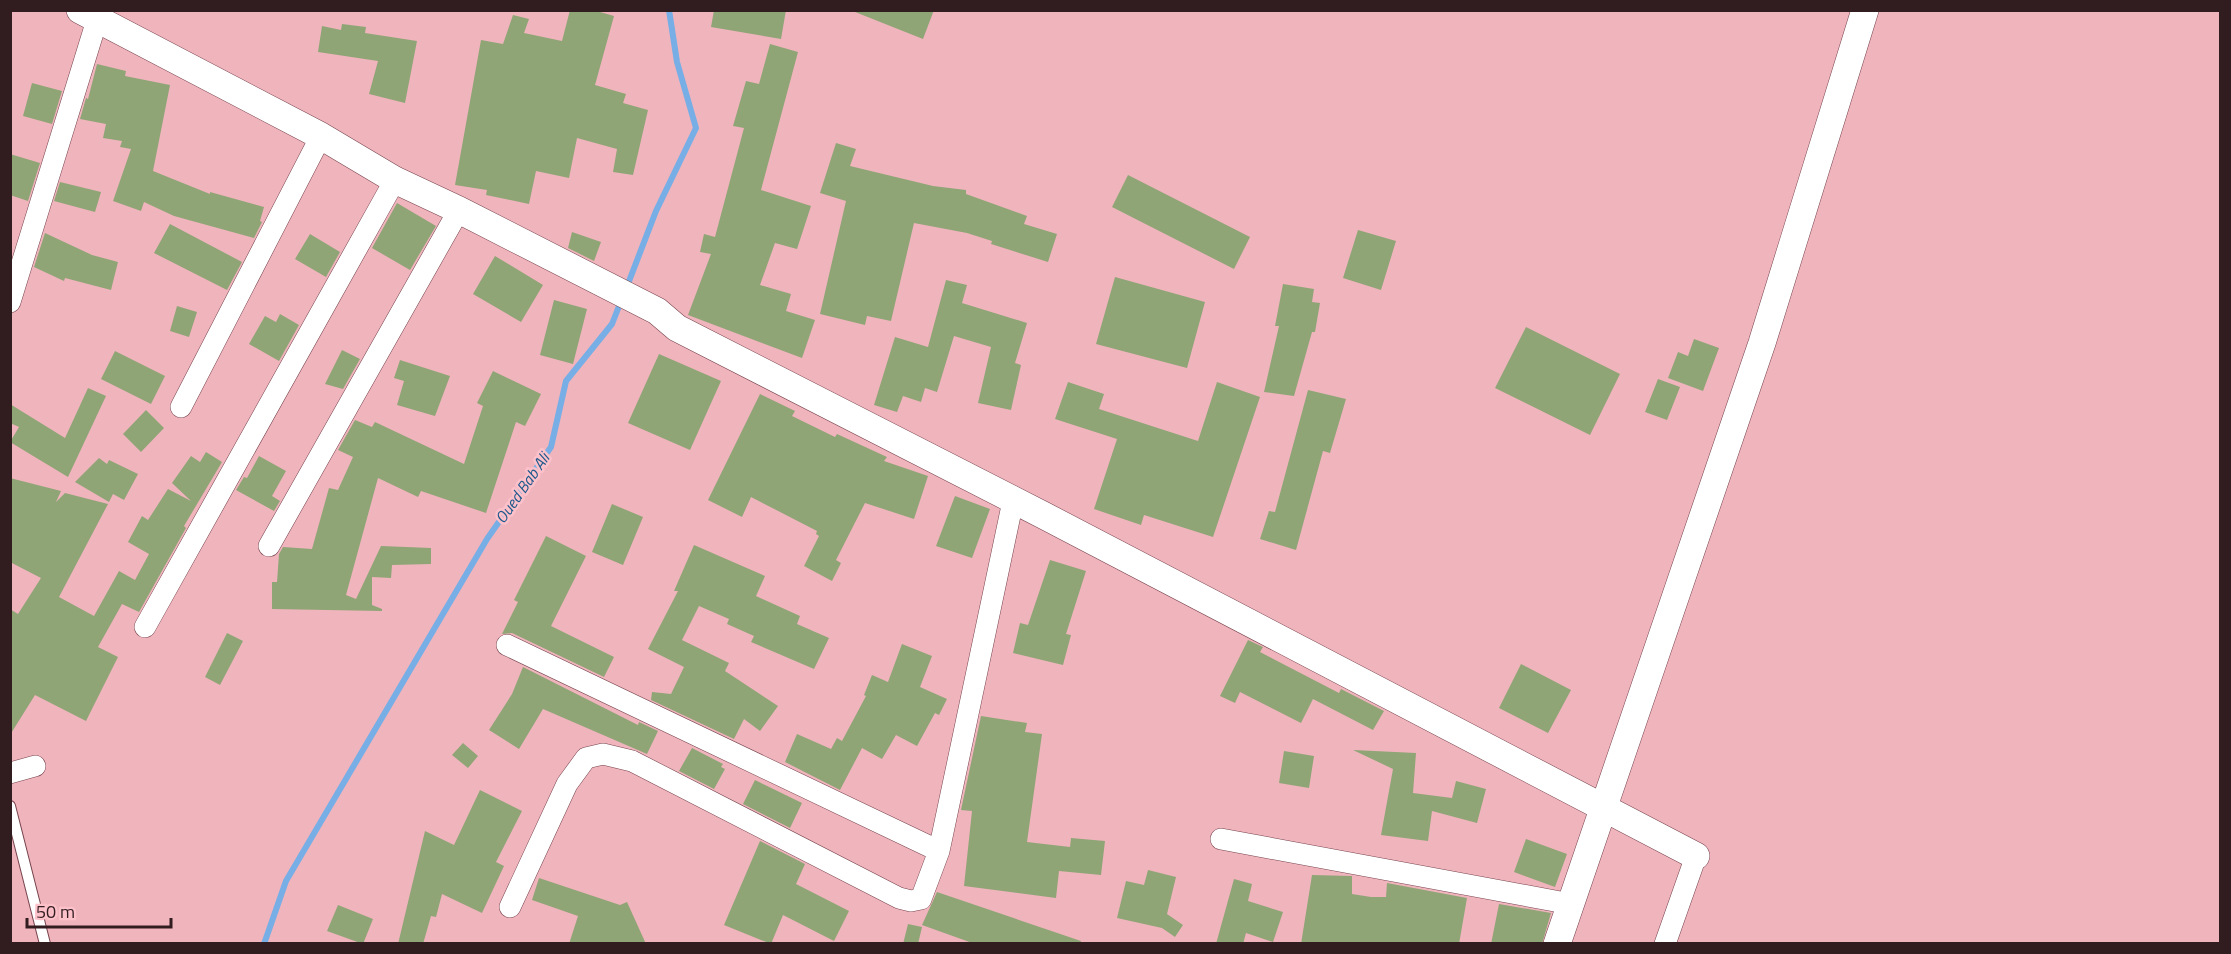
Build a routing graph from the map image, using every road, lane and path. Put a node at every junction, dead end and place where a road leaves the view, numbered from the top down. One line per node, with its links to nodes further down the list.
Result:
1 (1866, 10): 15 (street)
2 (89, 15): 3 (street); 6 (street)
3 (321, 135): 4 (street); 7 (street)
4 (395, 180): 5 (street); 10 (street)
5 (459, 210): 8 (street); 9 (street)
6 (10, 302)
7 (181, 407)
8 (1013, 501): 15 (street); 17 (street)
9 (269, 546)
10 (145, 627)
11 (507, 645): 17 (street)
12 (35, 766): 13 (street)
13 (10, 773)
14 (10, 806): 21 (lane)
15 (1604, 806): 18 (street); 19 (street)
16 (1221, 839): 19 (street)
17 (939, 852): 20 (street)
18 (1696, 856): 23 (street)
19 (1571, 904): 22 (street)
20 (510, 907)
21 (45, 944)
22 (1557, 944)
23 (1665, 944)

